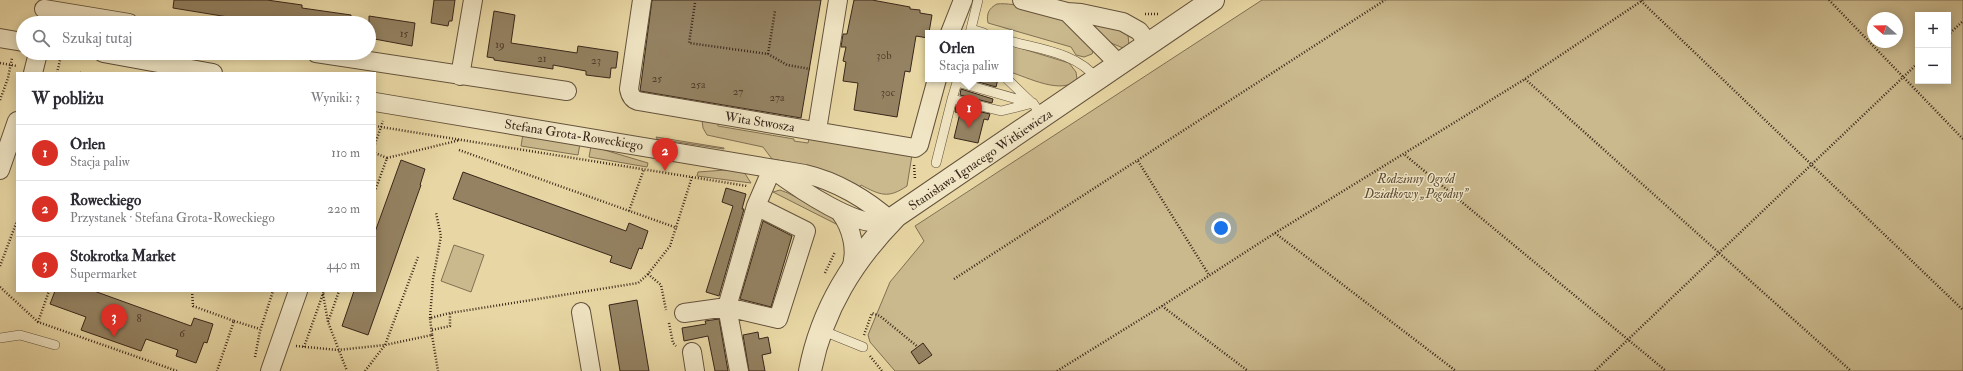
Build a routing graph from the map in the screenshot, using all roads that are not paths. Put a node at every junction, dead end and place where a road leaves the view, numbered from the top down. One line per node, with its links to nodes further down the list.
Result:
1 (473, 0): 23 (street)
2 (642, 0): 34 (street, Wita Stwosza)
3 (838, 0): 34 (street)
4 (963, 0): 11 (street)
5 (978, 0): 12 (lane)
6 (1022, 0): 9 (street)
7 (1213, 0): 16 (street, Stanisława Ignacego Witkiewicza)
8 (44, 11): 10 (street)
9 (1067, 12): 16 (street); 20 (street)
10 (79, 16)
11 (951, 30)
12 (971, 30)
13 (0, 38): 14 (street)
14 (16, 41)
15 (1013, 42): 24 (lane)
16 (1149, 44): 20 (street, Stanisława Ignacego Witkiewicza)
17 (36, 60): 21 (street)
18 (141, 60): 22 (street)
19 (360, 60): 23 (street)
20 (1119, 64): 24 (street, Stanisława Ignacego Witkiewicza)
21 (33, 72)
22 (207, 72)
23 (460, 76): 29 (street)
24 (1098, 79): 32 (street, Stanisława Ignacego Witkiewicza)
25 (936, 82): 34 (street, Wita Stwosza)
26 (958, 82): 30 (lane)
27 (961, 82): 32 (lane)
28 (1010, 82): 32 (lane)
29 (567, 91)
30 (952, 99): 32 (lane); 35 (lane)
31 (376, 102): 36 (street, Stefana Grota-Roweckiego)
32 (1037, 110): 40 (street, Stanisława Ignacego Witkiewicza)
33 (16, 123): 37 (street)
34 (817, 130)
35 (936, 163)
36 (772, 169): 38 (street); 39 (street, Stefana Grota-Roweckiego); 40 (street, Stefana Grota-Roweckiego)
37 (0, 170)
38 (756, 206): 43 (street); 43 (street)
39 (840, 212): 40 (street, Stefana Grota-Roweckiego); 41 (street)
40 (891, 221): 41 (street, Stanisława Ignacego Witkiewicza)
41 (848, 275): 46 (street, Stanisława Ignacego Witkiewicza)
42 (298, 292): 51 (street)
43 (727, 307): 45 (street); 54 (street)
44 (581, 312): 52 (street)
45 (684, 313)
46 (821, 330): 49 (lane); 55 (street, Stanisława Ignacego Witkiewicza)
47 (0, 338): 48 (lane)
48 (55, 345)
49 (862, 347)
50 (692, 352): 53 (street)
51 (262, 368)
52 (591, 371)
53 (696, 371)
54 (739, 371)
55 (810, 371)

